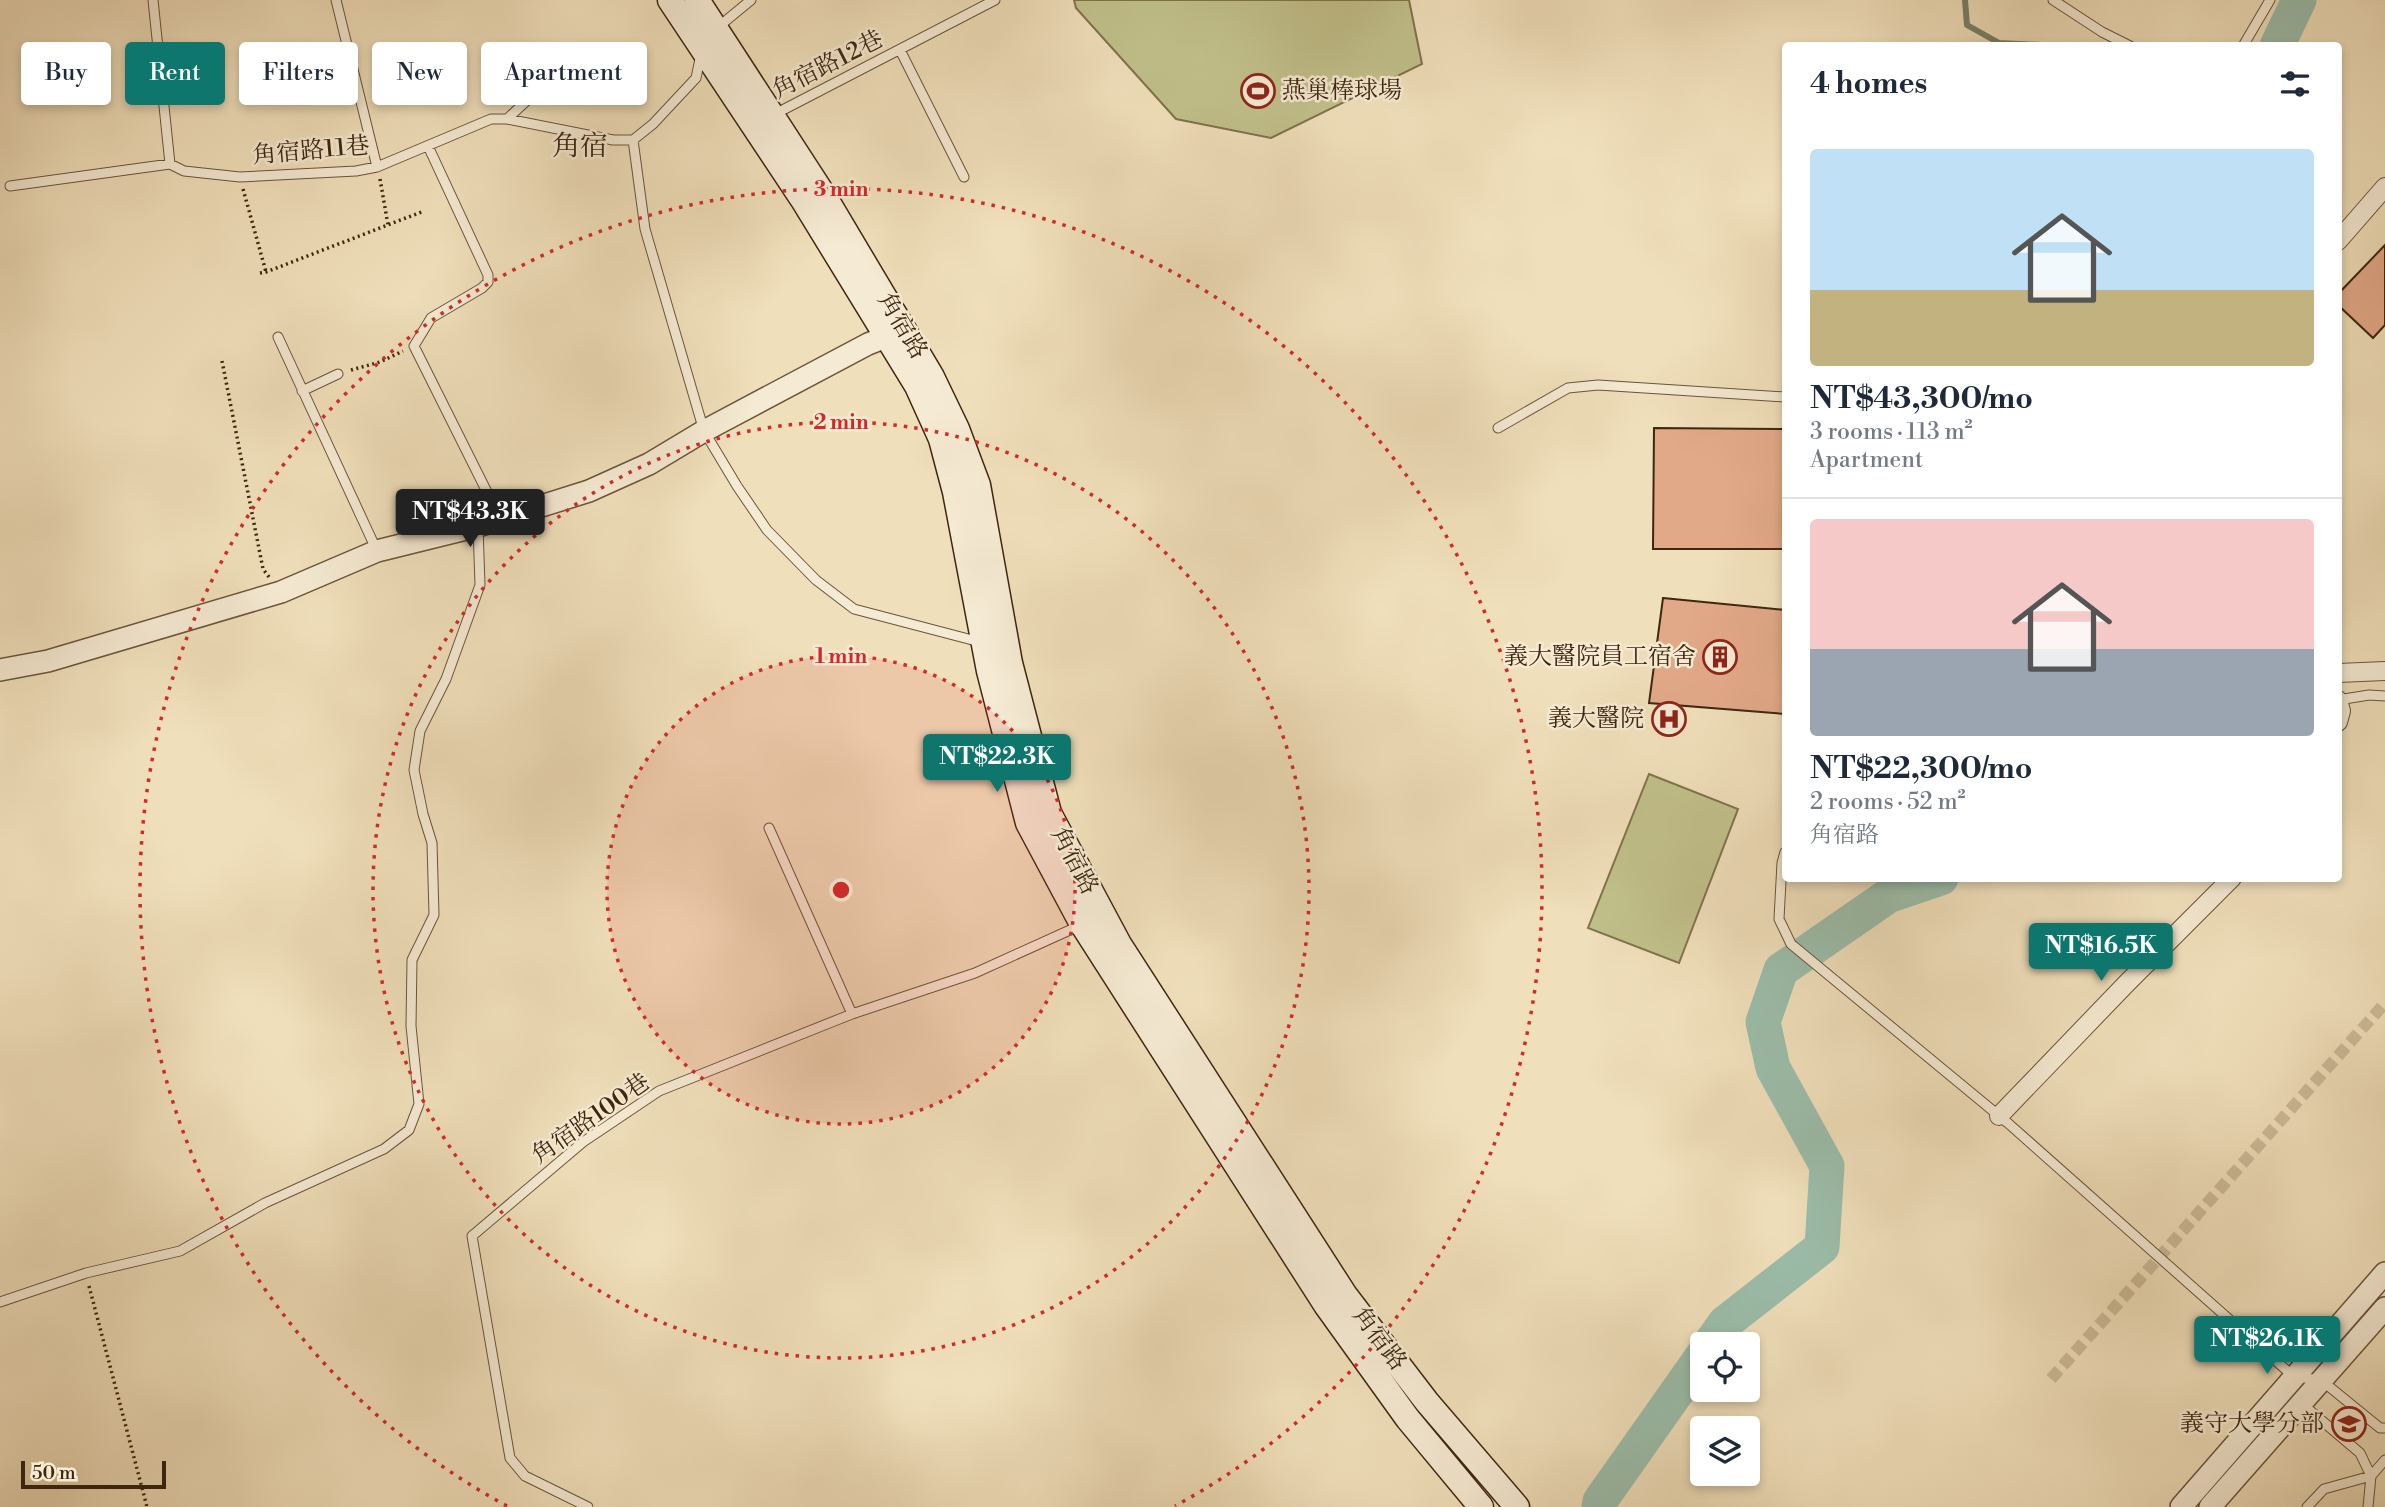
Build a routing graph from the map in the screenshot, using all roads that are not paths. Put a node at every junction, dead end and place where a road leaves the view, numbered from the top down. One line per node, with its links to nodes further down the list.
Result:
1 (153, 0): 18 (lane)
2 (336, 0): 19 (lane)
3 (670, 0): 9 (main road, 角宿路)
4 (697, 0): 9 (main road, 角宿路)
5 (751, 0): 9 (lane)
6 (995, 0): 12 (lane, 角宿路12巷)
7 (2053, 0): 10 (lane)
8 (2270, 0): 11 (lane)
9 (709, 39): 15 (main road, 角宿路); 16 (lane)
10 (2122, 42)
11 (2245, 42)
12 (900, 50): 15 (lane, 角宿路12巷); 20 (lane)
13 (522, 105): 14 (lane)
14 (507, 119): 16 (lane, 角宿路11巷); 17 (lane, 角宿路11巷)
15 (762, 121): 24 (main road, 角宿路)
16 (633, 140): 30 (lane)
17 (428, 146): 19 (lane, 角宿路11巷); 31 (lane)
18 (170, 164): 19 (lane, 角宿路11巷); 21 (lane, 角宿路11巷)
19 (377, 167)
20 (964, 177)
21 (10, 186)
22 (2385, 187): 23 (street)
23 (2342, 236)
24 (896, 333): 30 (street); 34 (main road, 角宿路)
25 (278, 337): 27 (lane)
26 (338, 373): 27 (lane)
27 (302, 391): 33 (lane)
28 (1782, 397): 29 (lane)
29 (1498, 428)
30 (704, 431): 31 (street); 34 (lane)
31 (500, 519): 32 (street)
32 (478, 526): 33 (street); 47 (lane)
33 (377, 551): 35 (street)
34 (995, 642): 43 (main road, 角宿路); 57 (main road, 角宿路)
35 (0, 670)
36 (2385, 671): 37 (street)
37 (2342, 673)
38 (2385, 696): 39 (lane)
39 (2342, 699)
40 (769, 828): 44 (lane)
41 (1782, 863): 45 (lane)
42 (2228, 882): 45 (street)
43 (1082, 924): 44 (lane, 角宿路100巷); 56 (main road, 角宿路)
44 (852, 1014): 55 (lane, 角宿路100巷)
45 (1999, 1116): 49 (lane)
46 (2385, 1273): 49 (street)
47 (0, 1302)
48 (2385, 1308): 50 (street)
49 (2294, 1377): 50 (lane); 51 (lane); 58 (street)
50 (2321, 1380): 51 (street); 52 (lane)
51 (2301, 1403): 54 (lane); 59 (street)
52 (2385, 1428)
53 (2385, 1460): 54 (lane)
54 (2371, 1476): 60 (lane); 61 (lane)
55 (588, 1507)
56 (1481, 1507)
57 (1517, 1507)
58 (2181, 1507)
59 (2210, 1507)
60 (2307, 1507)
61 (2368, 1507)

